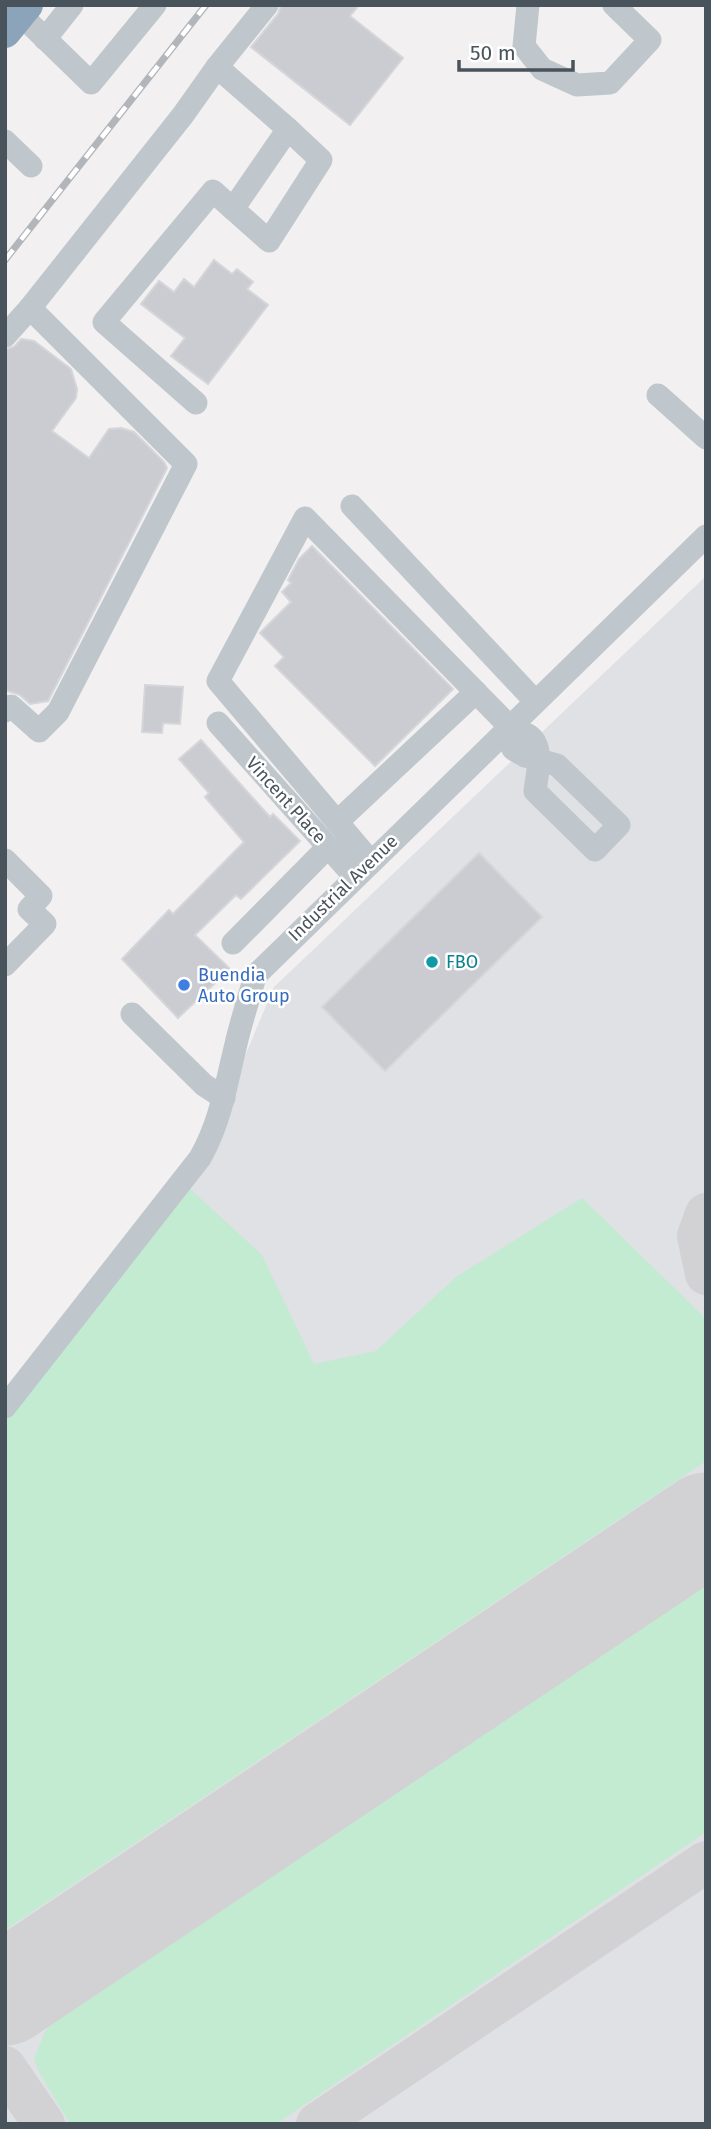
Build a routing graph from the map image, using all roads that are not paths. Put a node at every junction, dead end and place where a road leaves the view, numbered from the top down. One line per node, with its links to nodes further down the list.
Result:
1 (72, 5): 7 (street)
2 (155, 5): 7 (street)
3 (528, 5): 4 (street)
4 (614, 5)
5 (266, 7): 8 (street)
6 (17, 17): 7 (street)
7 (46, 39)
8 (217, 67): 9 (street); 13 (street)
9 (288, 129): 12 (street); 12 (street)
10 (5, 141): 11 (street)
11 (31, 166)
12 (233, 209): 16 (street)
13 (30, 308): 14 (street); 22 (street)
14 (5, 336)
15 (659, 395): 17 (street)
16 (195, 403)
17 (706, 438)
18 (352, 506): 21 (street)
19 (706, 536): 21 (street, Industrial Avenue)
20 (476, 692): 24 (street); 26 (street); 26 (street)
21 (534, 701): 24 (street, Industrial Avenue)
22 (5, 711)
23 (218, 723): 27 (street, Vincent Place)
24 (508, 728): 25 (street); 29 (street, Industrial Avenue)
25 (538, 759)
26 (337, 822): 29 (street)
27 (328, 847): 29 (street, Vincent Place); 30 (street)
28 (5, 860): 31 (street)
29 (363, 869): 33 (street, Industrial Avenue)
30 (233, 943)
31 (5, 965)
32 (132, 1014): 33 (street)
33 (224, 1098): 34 (street, Industrial Avenue)
34 (5, 1407)

